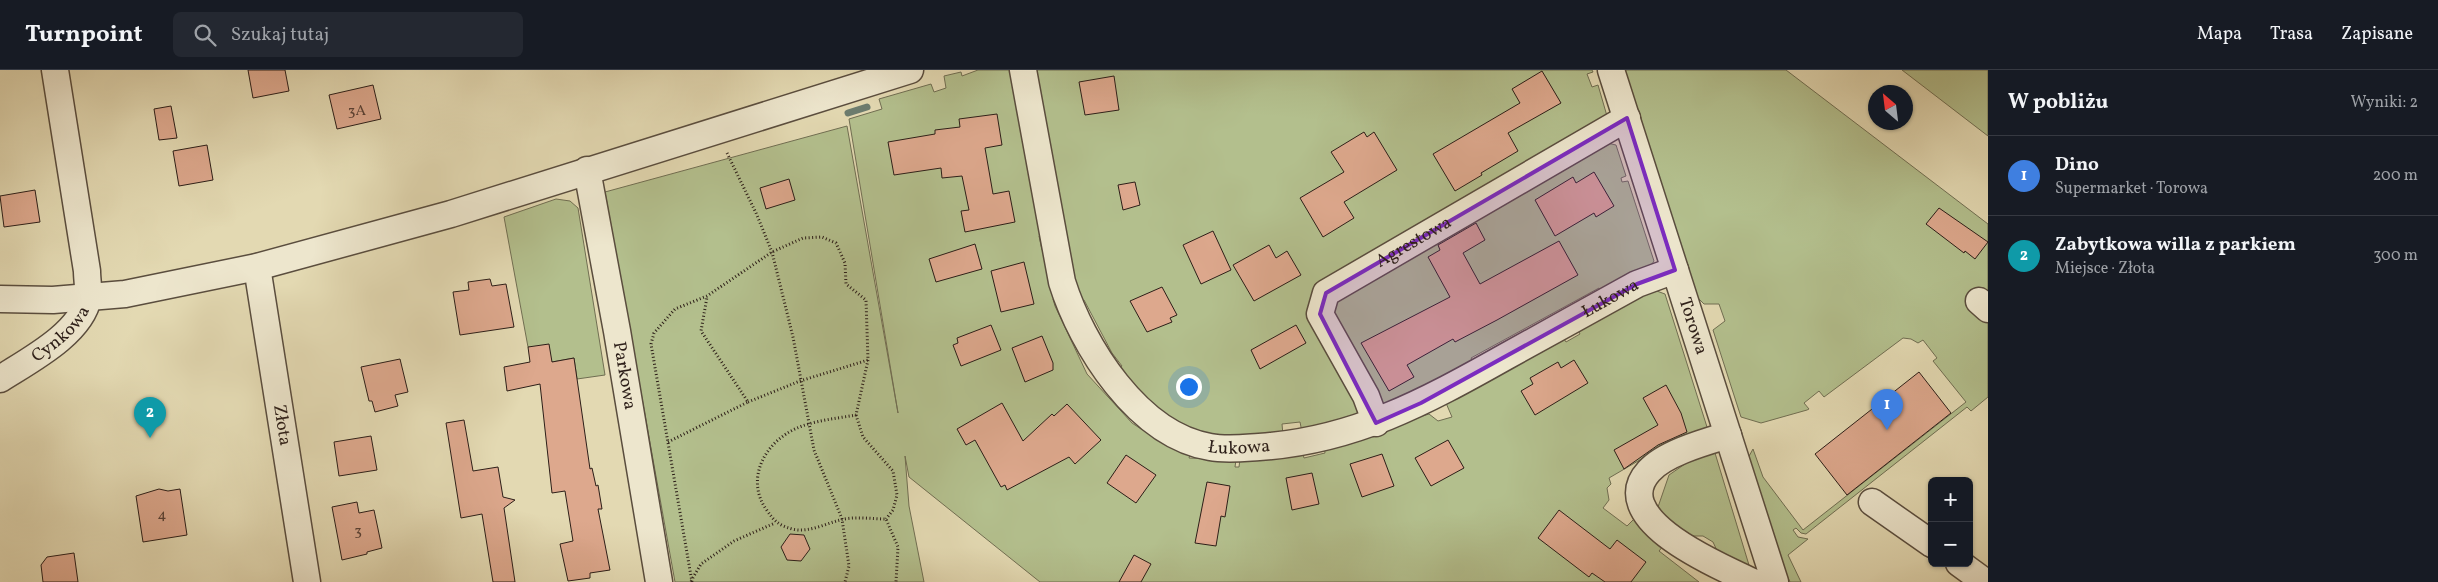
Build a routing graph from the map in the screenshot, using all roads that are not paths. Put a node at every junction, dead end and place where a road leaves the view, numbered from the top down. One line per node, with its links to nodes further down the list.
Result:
1 (55, 70): 9 (street)
2 (910, 70): 6 (street)
3 (1023, 70): 12 (street, Łukowa)
4 (1611, 70): 5 (street, Torowa)
5 (1626, 118): 8 (street, Torowa); 12 (street, Agrestowa)
6 (587, 170): 7 (street); 18 (street, Parkowa)
7 (258, 267): 9 (street); 17 (street, Złota)
8 (1675, 270): 12 (street, Łukowa); 13 (street, Torowa)
9 (88, 298): 10 (street); 11 (street, Cynkowa)
10 (0, 299)
11 (0, 379)
12 (1376, 423)
13 (1728, 435): 19 (street); 20 (street, Torowa)
14 (1872, 502): 15 (street)
15 (1928, 541)
16 (1964, 567): 21 (street)
17 (307, 582)
18 (659, 582)
19 (1753, 582)
20 (1775, 582)
21 (1985, 582)

